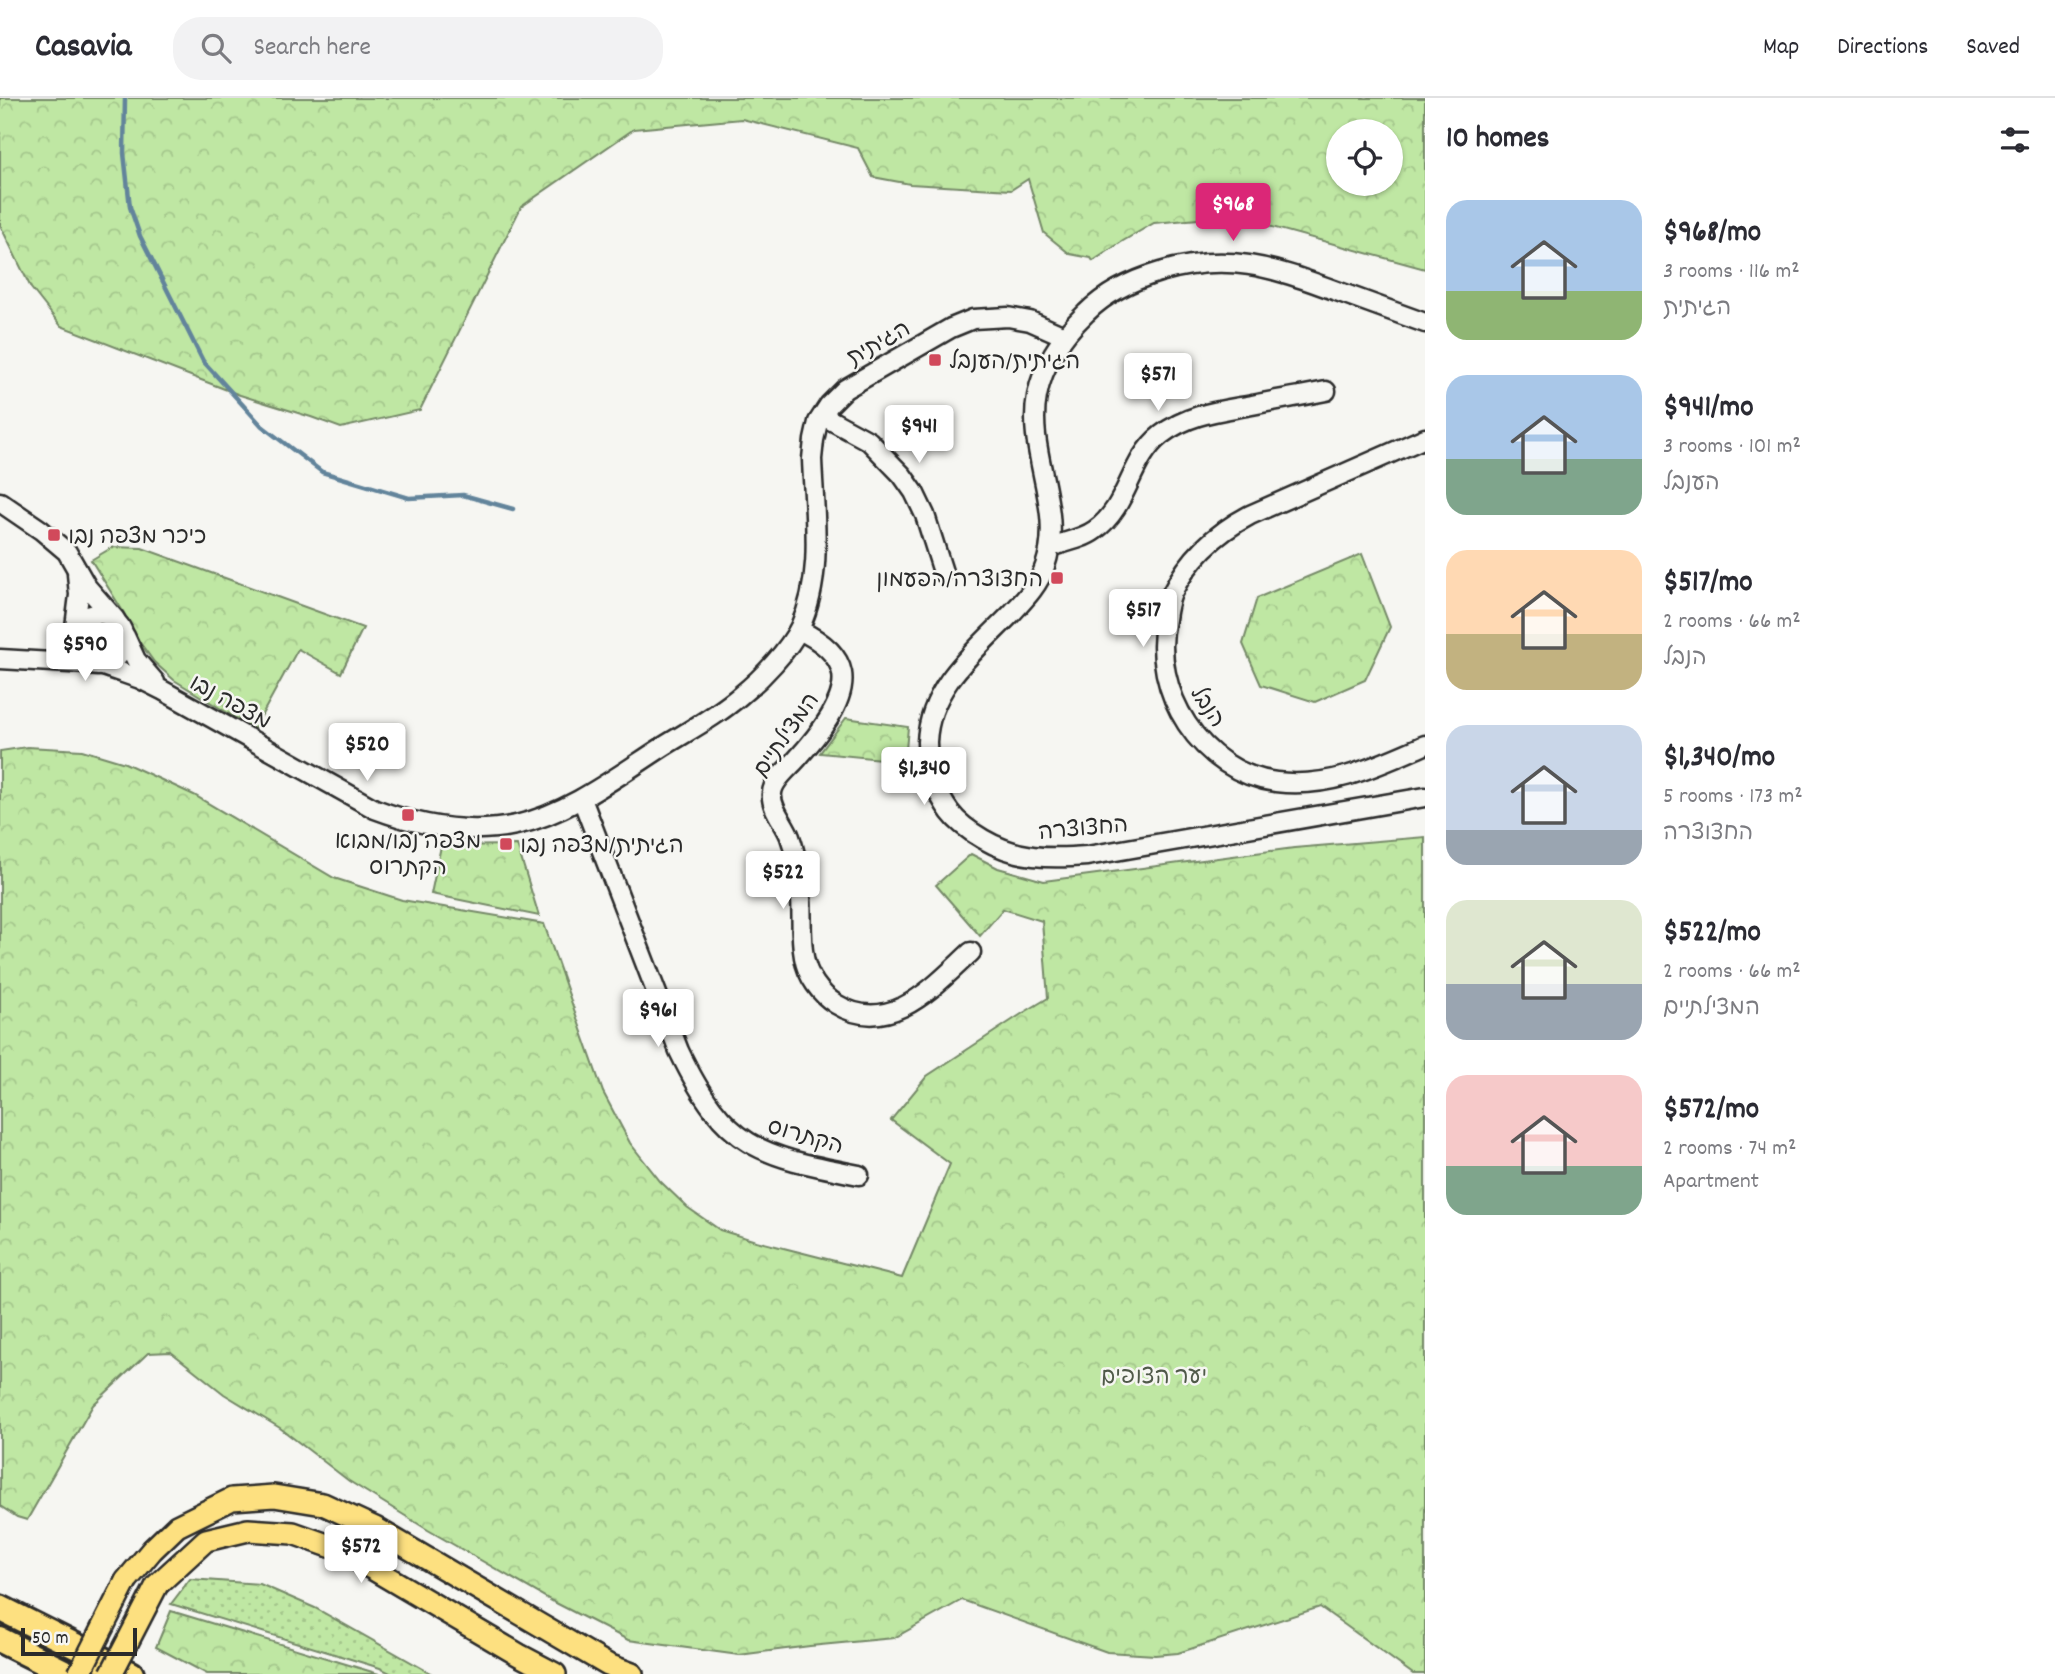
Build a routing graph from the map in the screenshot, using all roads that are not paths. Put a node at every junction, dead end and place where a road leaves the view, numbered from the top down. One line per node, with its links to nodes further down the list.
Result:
1 (1425, 323): 2 (street)
2 (1064, 336): 4 (street, הגיתית); 7 (street, החצוצרה)
3 (1326, 391): 7 (street)
4 (823, 416): 9 (street); 11 (street, הגיתית)
5 (1425, 438): 17 (street, הנבל)
6 (0, 502): 8 (street, מצפה נבו)
7 (1050, 547): 18 (street, החצוצרה)
8 (77, 568): 10 (street, מצפה נבו); 12 (street)
9 (943, 572)
10 (119, 626): 12 (street); 15 (street); 16 (street, מצפה נבו)
11 (799, 629): 19 (street, הגיתית); 20 (street, המצילתיים)
12 (74, 631): 14 (street, מצפה נבו); 15 (street)
13 (0, 659): 14 (street, מצפה נבו)
14 (29, 661): 15 (street, מצפה נבו)
15 (95, 665): 16 (street, מצפה נבו)
16 (168, 694): 19 (street, מצפה נבו)
17 (1425, 745)
18 (1425, 797)
19 (582, 799): 21 (street, הקתרוס)
20 (971, 952)
21 (859, 1175)
22 (0, 1608): 27 (highway)
23 (0, 1640): 24 (highway)
24 (68, 1674)
25 (79, 1674): 29 (main road, bridge)
26 (111, 1674): 28 (main road, bridge)
27 (131, 1674)
28 (555, 1674)
29 (632, 1674)

